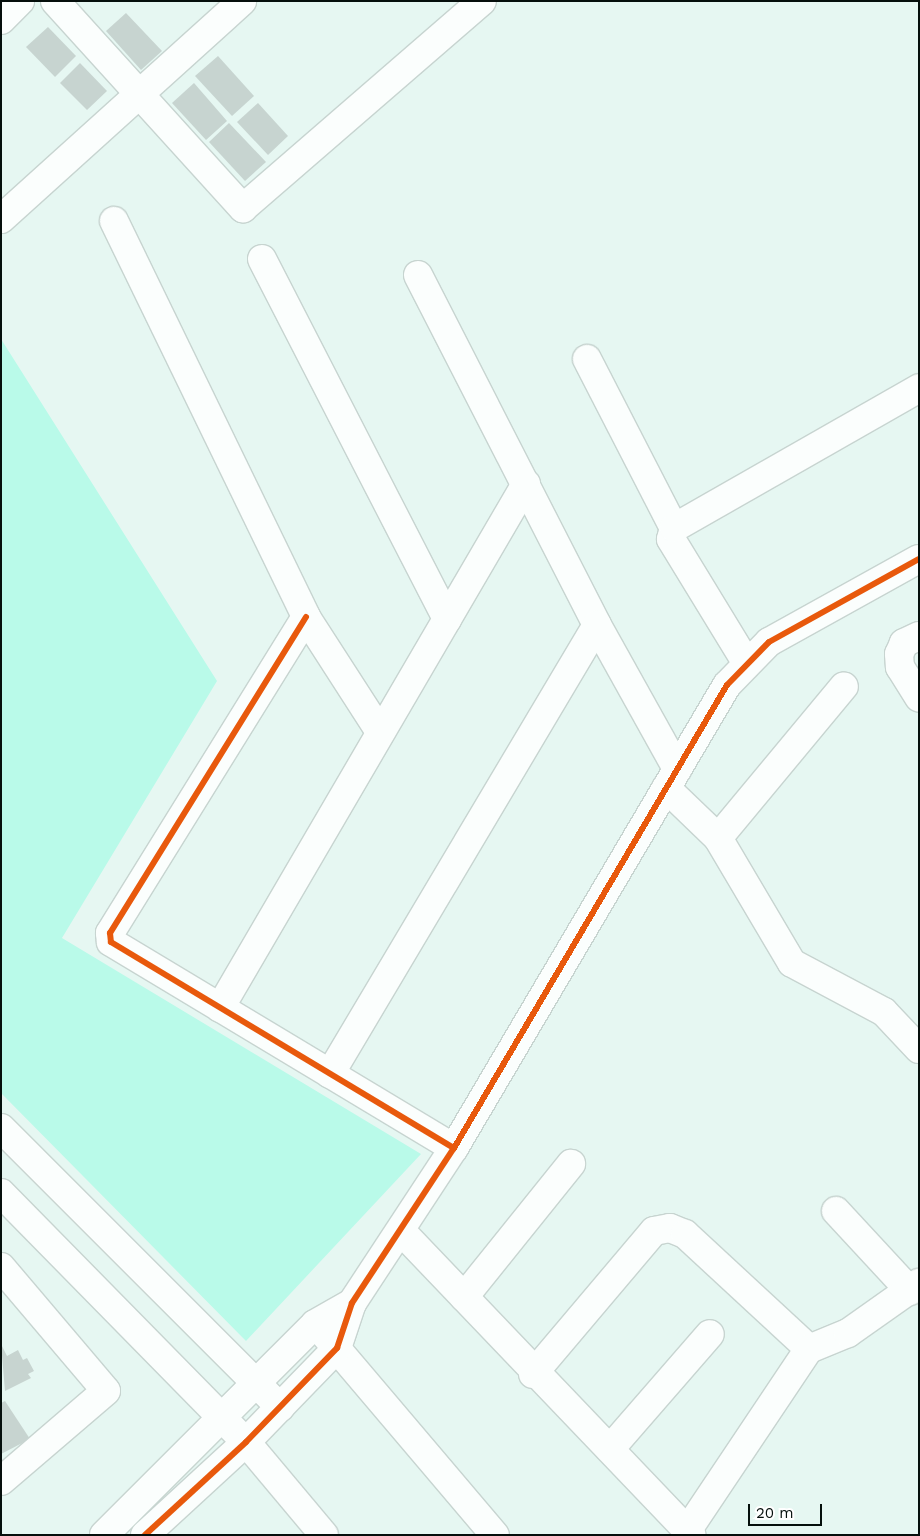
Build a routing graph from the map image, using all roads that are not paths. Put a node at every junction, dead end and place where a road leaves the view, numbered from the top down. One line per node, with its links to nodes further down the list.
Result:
1 (20, 1): 5 (street)
2 (55, 1): 6 (street)
3 (242, 1): 6 (street)
4 (482, 1): 6 (street)
5 (1, 20)
6 (139, 94): 7 (street)
7 (1, 219)
8 (114, 221): 16 (street)
9 (262, 259): 17 (street)
10 (418, 275): 13 (street)
11 (587, 359): 14 (street)
12 (919, 388): 14 (street)
13 (526, 484): 17 (street); 18 (street)
14 (674, 528): 20 (street)
15 (919, 559): 20 (street)
16 (306, 617): 23 (street); 26 (street)
17 (447, 619): 23 (street)
18 (597, 625): 24 (street); 28 (street)
19 (919, 636): 22 (street)
20 (746, 662): 24 (street)
21 (844, 686): 25 (street)
22 (919, 697)
23 (380, 732): 26 (street)
24 (672, 779): 25 (street); 30 (street)
25 (718, 838): 27 (street)
26 (220, 1008): 28 (street)
27 (919, 1049)
28 (330, 1074): 30 (street)
29 (1, 1128): 44 (street)
30 (454, 1148): 34 (street)
31 (572, 1164): 37 (street)
32 (1, 1193): 46 (street)
33 (836, 1211): 36 (street)
34 (402, 1232): 37 (street); 38 (street)
35 (1, 1267): 49 (street)
36 (915, 1287): 42 (street)
37 (464, 1297): 43 (street)
38 (352, 1302): 39 (street); 41 (street)
39 (315, 1324): 41 (street); 44 (street)
40 (710, 1334): 48 (street)
41 (338, 1348): 45 (street); 54 (street)
42 (809, 1349): 43 (street); 51 (street)
43 (534, 1374): 48 (street)
44 (258, 1385): 45 (street); 46 (street)
45 (280, 1407): 47 (street)
46 (224, 1420): 47 (street); 52 (street)
47 (246, 1442): 50 (street); 53 (street)
48 (610, 1449): 51 (street)
49 (1, 1481)
50 (151, 1533)
51 (690, 1533)
52 (104, 1535)
53 (324, 1535)
54 (495, 1535)

